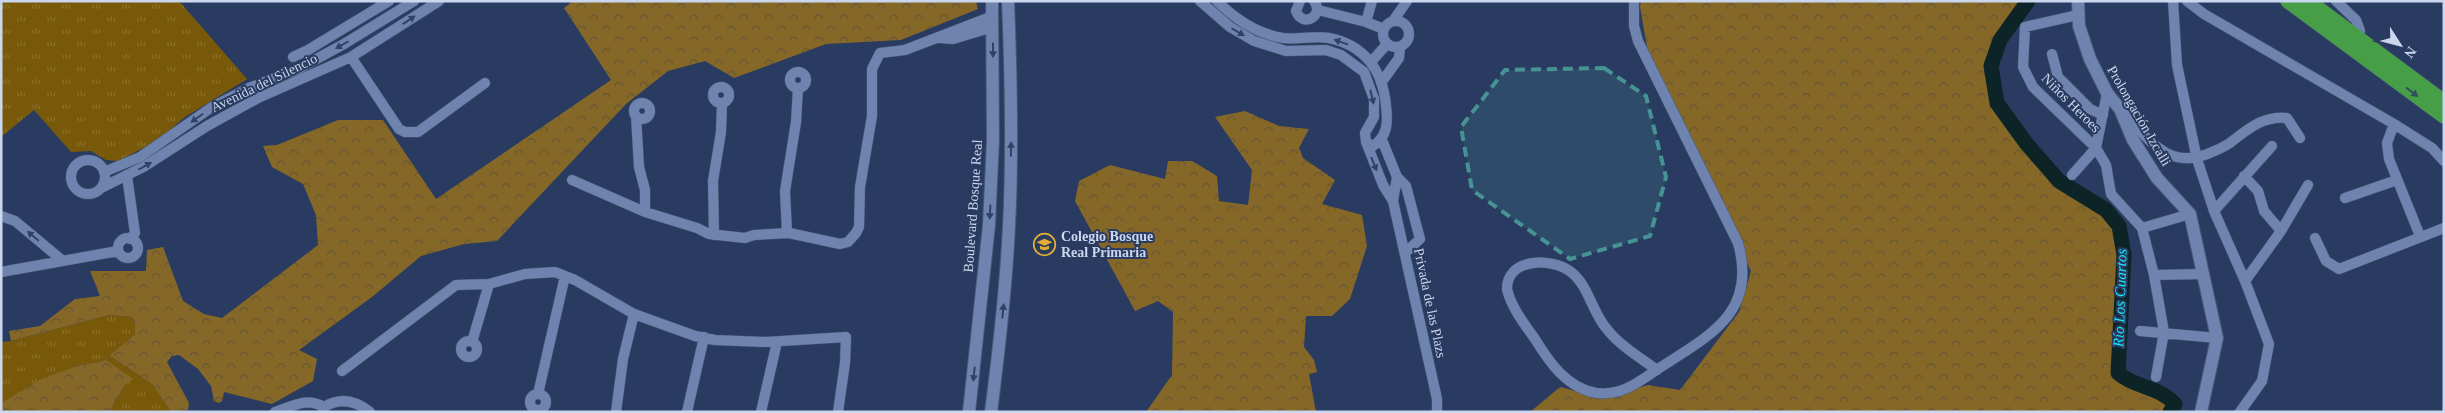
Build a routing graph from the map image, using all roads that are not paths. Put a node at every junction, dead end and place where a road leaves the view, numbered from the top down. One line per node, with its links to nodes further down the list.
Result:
1 (389, 1): 32 (street)
2 (414, 1): 25 (street, Avenida del Silencio)
3 (439, 1): 28 (street, Avenida del Silencio, one-way to 3)
4 (992, 1): 21 (street, Boulevard Bosque Real)
5 (1008, 1): 59 (street, one-way to 5)
6 (1200, 1): 48 (street, one-way to 48)
7 (1217, 1): 34 (street, one-way to 7)
8 (1300, 1): 19 (street)
9 (1372, 1): 23 (street)
10 (1407, 1): 22 (street); 24 (street)
11 (1634, 1): 95 (street)
12 (2078, 1): 20 (street, Prolongación Izcalli)
13 (2173, 1): 51 (street)
14 (2187, 1): 45 (street)
15 (2288, 1): 42 (highway, one-way to 42)
16 (2308, 1): 42 (highway)
17 (2320, 1): 27 (highway)
18 (2336, 1): 27 (street)
19 (1316, 6): 23 (street)
20 (2078, 15): 39 (street, Prolongación Izcalli); 50 (street, Niños Heroes)
21 (993, 21): 58 (street, Boulevard Bosque Real, one-way to 58); 74 (street)
22 (1393, 21): 24 (street); 26 (street)
23 (1366, 22): 26 (street)
24 (1406, 24): 30 (street)
25 (374, 26): 28 (street); 53 (street, Avenida del Silencio, one-way to 53)
26 (1384, 29): 29 (street)
27 (2360, 31): 38 (highway)
28 (381, 39): 33 (street, Avenida del Silencio)
29 (1387, 44): 30 (street); 34 (street)
30 (1400, 46): 36 (street)
31 (2052, 54): 43 (street)
32 (293, 57)
33 (351, 57): 35 (street); 55 (street, Avenida del Silencio, one-way to 33)
34 (1371, 62): 36 (street)
35 (485, 83)
36 (1381, 83): 47 (street)
37 (798, 88): 74 (street)
38 (2444, 89)
39 (2106, 93): 41 (street, Prolongación Izcalli); 43 (street)
40 (722, 103): 75 (street)
41 (2120, 109): 51 (street); 69 (street, Prolongación Izcalli)
42 (2443, 112)
43 (2103, 115): 50 (street)
44 (636, 116): 68 (street)
45 (2394, 124): 52 (street); 61 (street)
46 (2300, 138): 51 (street)
47 (1382, 140): 48 (street); 57 (street)
48 (1366, 142): 62 (street, Privada de las Plazs, one-way to 62)
49 (2272, 146): 56 (street)
50 (2096, 148): 54 (street); 71 (street, Niños Heroes)
51 (2197, 159): 67 (street)
52 (2444, 161)
53 (104, 172): 64 (street); 64 (street, Avenida del Silencio)
54 (2072, 175)
55 (127, 176): 64 (street, Avenida del Silencio); 78 (street)
56 (2244, 176): 67 (street); 73 (street)
57 (1397, 177): 62 (street); 66 (street, Privada de las Plazs); 80 (street)
58 (992, 179): 59 (street); 106 (street, Boulevard Bosque Real, one-way to 106)
59 (1010, 179): 107 (street, one-way to 59)
60 (572, 180): 68 (street)
61 (2396, 180): 65 (street); 76 (street)
62 (1383, 185): 66 (street, Privada de las Plazs)
63 (2308, 185): 73 (street)
64 (101, 188)
65 (2344, 198)
66 (1393, 200): 80 (street, Privada de las Plazs)
67 (2214, 211): 86 (street)
68 (645, 212): 75 (street)
69 (2190, 214): 71 (street); 83 (street)
70 (1, 216): 81 (street, one-way to 70)
71 (2142, 228): 84 (street)
72 (2444, 228): 76 (street)
73 (2281, 231): 86 (street)
74 (787, 233): 75 (street)
75 (714, 235)
76 (2420, 236): 77 (street)
77 (2315, 238)
78 (130, 239): 79 (street); 79 (street)
79 (118, 251): 81 (street)
80 (1405, 253): 108 (street, Privada de las Plazs)
81 (63, 261): 82 (street)
82 (1, 272)
83 (2202, 274): 84 (street); 92 (street)
84 (2154, 275): 90 (street)
85 (564, 276): 87 (street); 88 (street); 98 (street)
86 (2246, 281): 110 (street)
87 (490, 284): 93 (street); 96 (street)
88 (634, 314): 91 (street); 102 (street)
89 (2140, 331): 90 (street)
90 (2164, 332): 92 (street); 97 (street)
91 (704, 337): 94 (street); 103 (street)
92 (2218, 338): 109 (street)
93 (472, 342)
94 (777, 342): 104 (street); 105 (street)
95 (1657, 370): 95 (street)
96 (342, 371)
97 (2156, 377)
98 (538, 394)
99 (324, 410): 100 (street); 101 (street)
100 (275, 412)
101 (370, 412)
102 (616, 412)
103 (687, 412)
104 (761, 412)
105 (838, 412)
106 (969, 412)
107 (991, 412)
108 (1437, 412)
109 (2201, 412)
110 (2240, 412)

